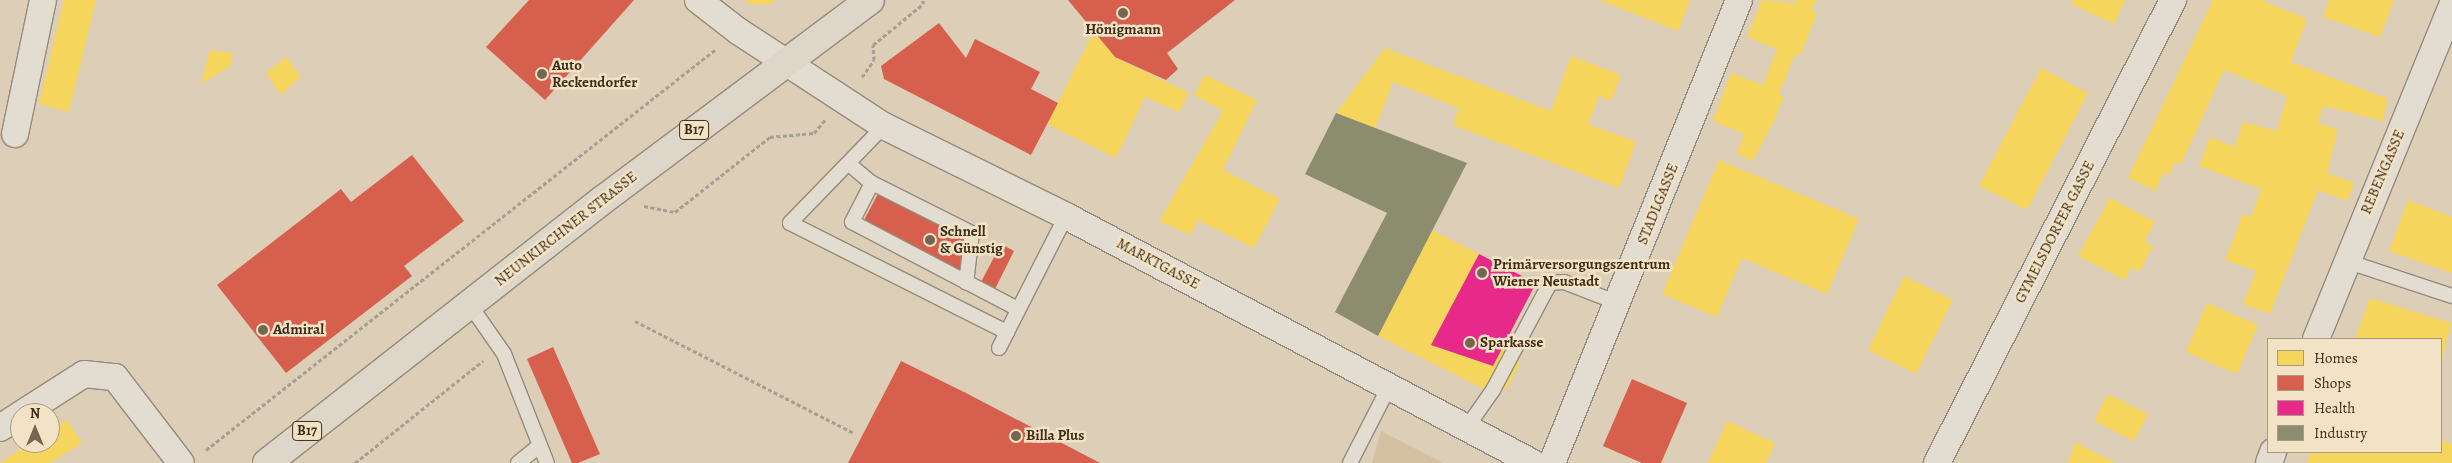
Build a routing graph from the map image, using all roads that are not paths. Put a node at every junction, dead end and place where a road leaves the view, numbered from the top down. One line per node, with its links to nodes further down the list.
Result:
1 (43, 0): 9 (street)
2 (698, 0): 7 (street, MARKTGASSE)
3 (870, 0): 7 (main road, NEUNKIRCHNER STRASSE / B17)
4 (1739, 0): 16 (street, STADLGASSE)
5 (2173, 0): 33 (street, GYMELSDORFER GASSE)
6 (2452, 6): 13 (street, REBENGASSE)
7 (785, 63): 8 (street, MARKTGASSE); 17 (main road, NEUNKIRCHNER STRASSE / B17)
8 (884, 126): 10 (lane); 12 (street, MARKTGASSE)
9 (15, 134)
10 (848, 164): 11 (lane); 19 (lane)
11 (872, 183): 14 (lane); 14 (lane)
12 (1066, 216): 18 (lane); 22 (street, MARKTGASSE)
13 (2346, 261): 15 (lane); 20 (street, REBENGASSE)
14 (966, 282): 18 (lane)
15 (2452, 296)
16 (1621, 299): 24 (lane); 32 (street, STADLGASSE)
17 (470, 305): 25 (lane); 27 (main road, NEUNKIRCHNER STRASSE / B17)
18 (1018, 309): 19 (lane)
19 (1007, 332): 21 (lane)
20 (2316, 338)
21 (999, 348)
22 (1390, 385): 24 (street, MARKTGASSE); 30 (lane)
23 (39, 403): 26 (street)
24 (1467, 427): 31 (street, MARKTGASSE)
25 (539, 446): 28 (lane); 29 (lane)
26 (181, 463)
27 (267, 463)
28 (518, 463)
29 (546, 463)
30 (1350, 463)
31 (1533, 463)
32 (1552, 463)
33 (1937, 463)

